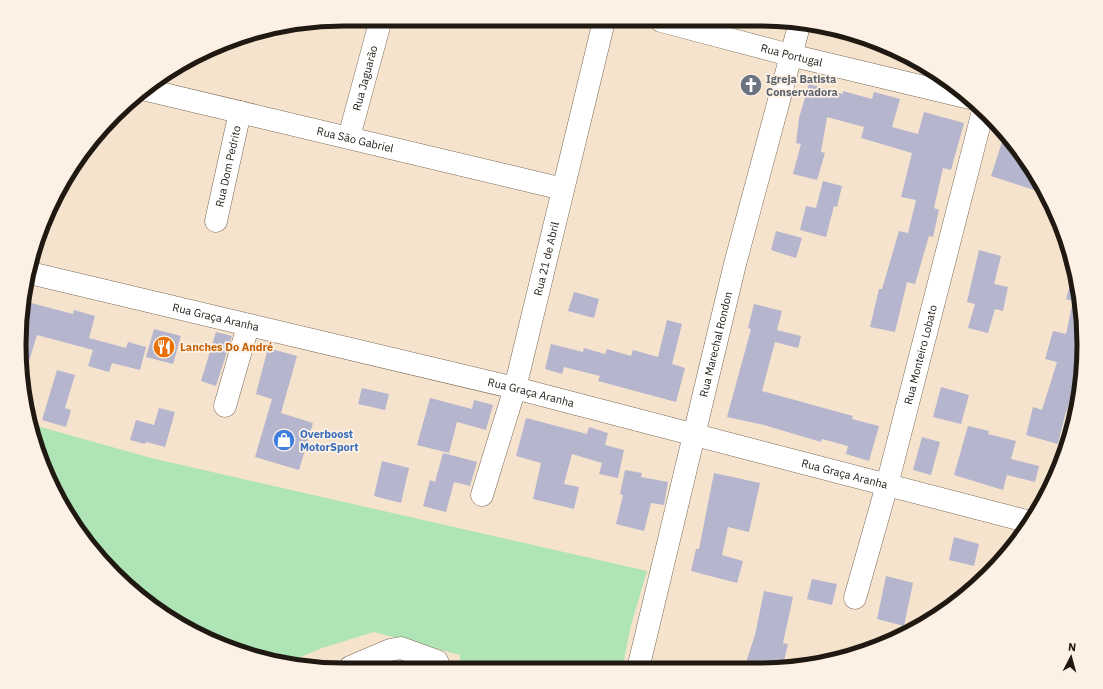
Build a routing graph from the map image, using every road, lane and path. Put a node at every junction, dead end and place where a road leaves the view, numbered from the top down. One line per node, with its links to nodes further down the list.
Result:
1 (378, 26): 10 (street, Rua Jaguarão)
2 (603, 26): 11 (street, Rua 21 de Abril)
3 (680, 26): 5 (street, Rua Portugal)
4 (798, 29): 5 (street, Rua Marechal Rondon)
5 (790, 55): 7 (street, Rua Portugal); 17 (street, Rua Marechal Rondon)
6 (152, 91): 8 (street, Rua São Gabriel)
7 (955, 94)
8 (240, 112): 10 (street, Rua São Gabriel); 12 (street, Rua Dom Pedrito)
9 (982, 117): 18 (street, Rua Monteiro Lobato)
10 (349, 137): 11 (street, Rua São Gabriel)
11 (563, 189): 15 (street, Rua 21 de Abril)
12 (216, 221)
13 (34, 274): 14 (street, Rua Graça Aranha)
14 (248, 326): 15 (street, Rua Graça Aranha); 16 (street)
15 (515, 388): 17 (street, Rua Graça Aranha); 19 (street, Rua 21 de Abril)
16 (225, 406)
17 (695, 435): 18 (street, Rua Graça Aranha); 24 (street, Rua Marechal Rondon)
18 (886, 485): 20 (street, Rua Graça Aranha); 21 (street, Rua Monteiro Lobato)
19 (482, 495)
20 (1023, 520)
21 (855, 598)
22 (359, 663): 23 (street)
23 (438, 663)
24 (639, 663)

